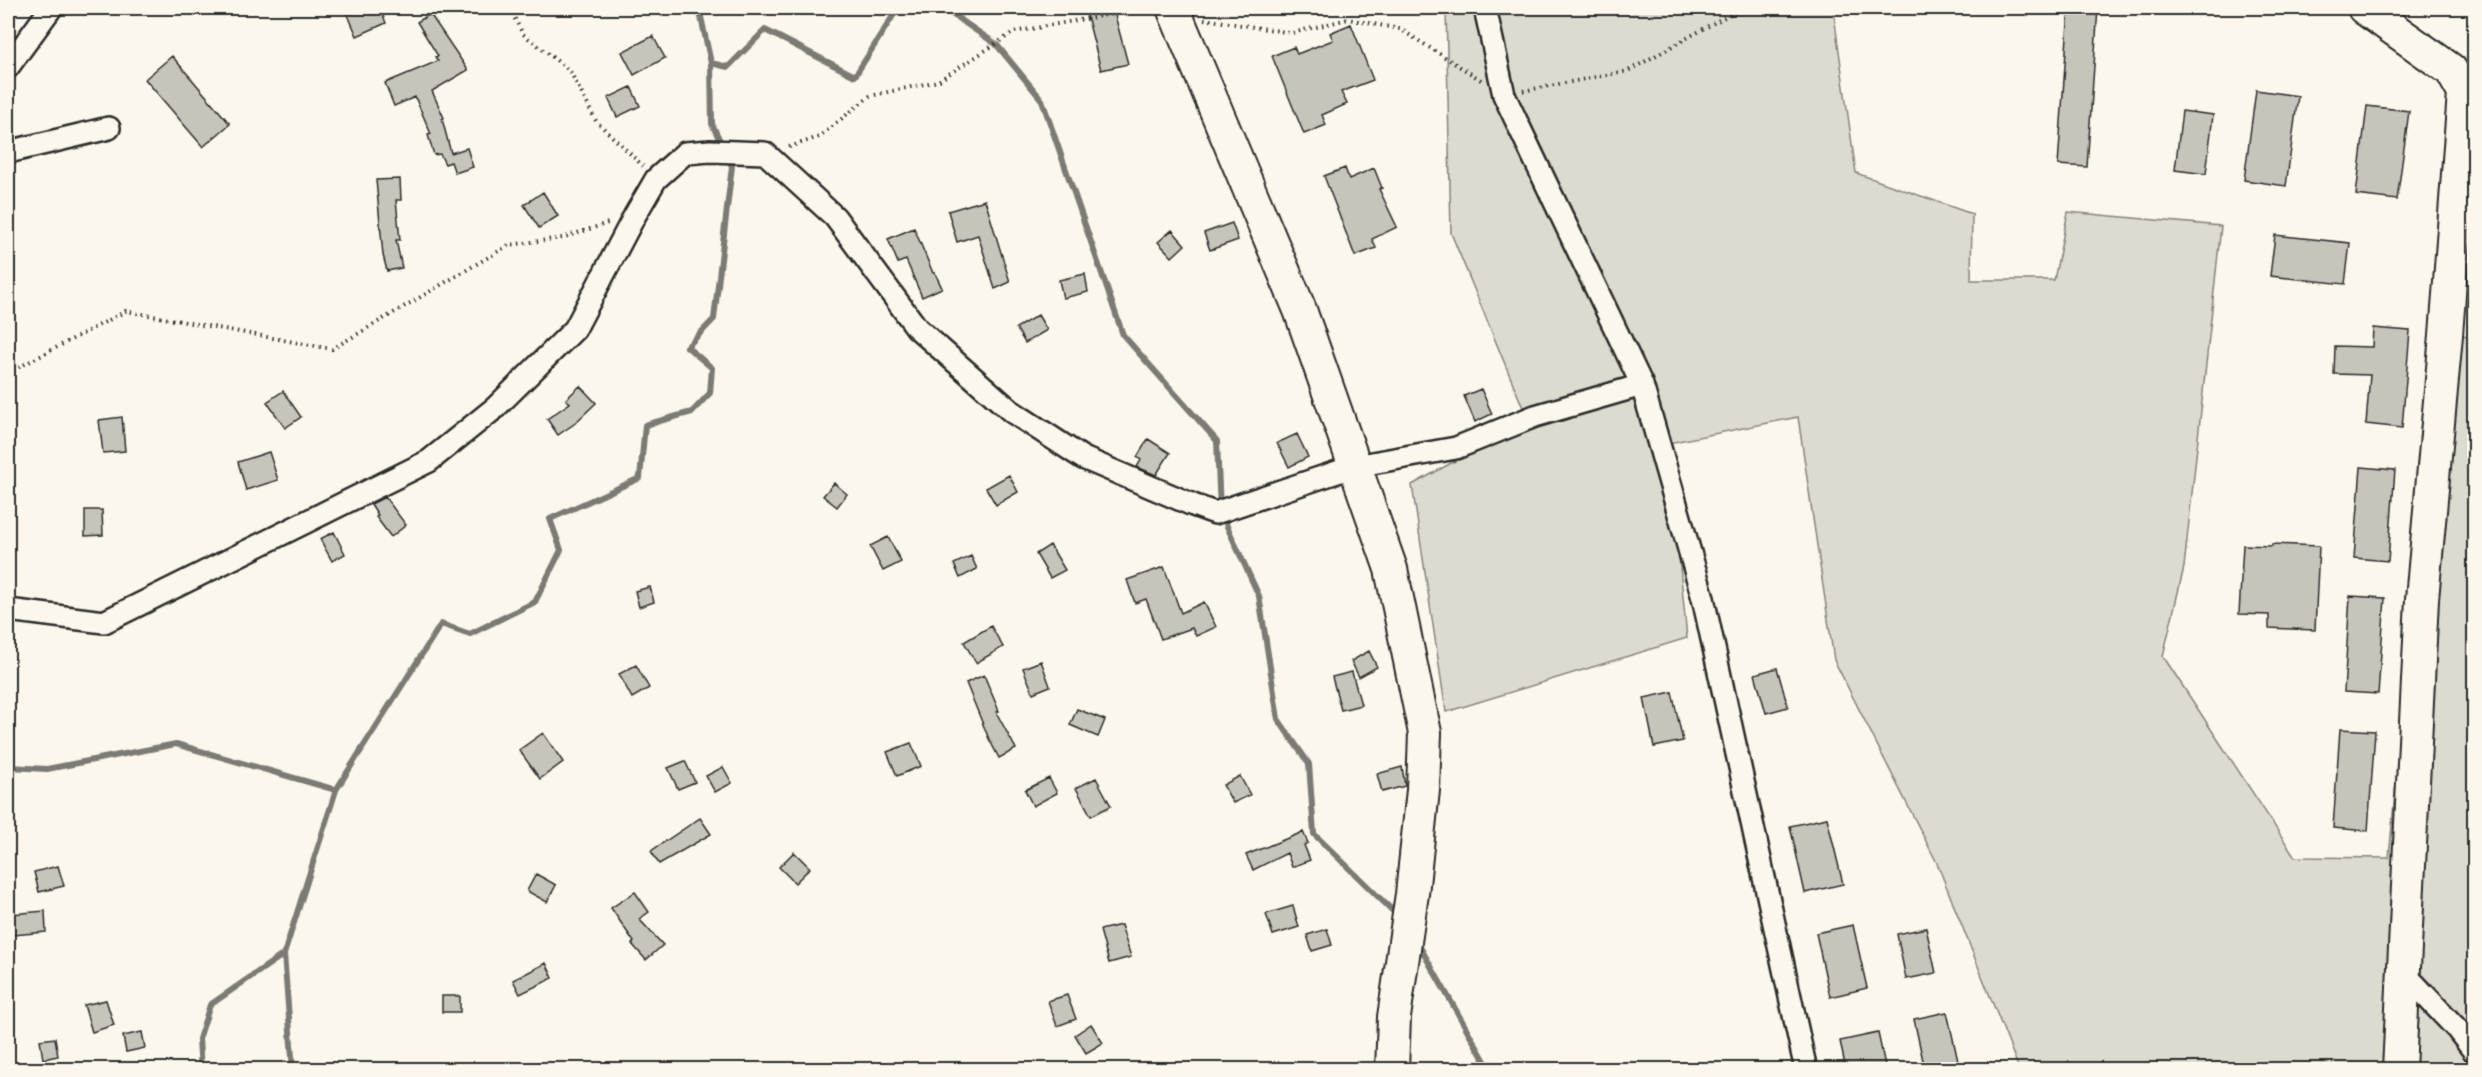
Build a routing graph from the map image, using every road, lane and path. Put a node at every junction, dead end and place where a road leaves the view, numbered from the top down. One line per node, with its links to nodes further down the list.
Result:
1 (51, 8): 7 (street)
2 (509, 8): 12 (path)
3 (1485, 8): 8 (street)
4 (1757, 8): 8 (path)
5 (2364, 8): 18 (street)
6 (1174, 11): 8 (path); 11 (path); 16 (street)
7 (8, 67)
8 (1504, 94): 15 (street)
9 (109, 128): 10 (street)
10 (8, 152)
11 (765, 153): 12 (street); 16 (street)
12 (656, 179): 13 (street)
13 (635, 215): 14 (path); 17 (street)
14 (8, 373)
15 (1641, 385): 16 (street); 21 (street)
16 (1355, 466): 20 (street)
17 (8, 610)
18 (2405, 974): 19 (street); 22 (street)
19 (2475, 1051)
20 (1392, 1070)
21 (1806, 1070)
22 (2399, 1070)

